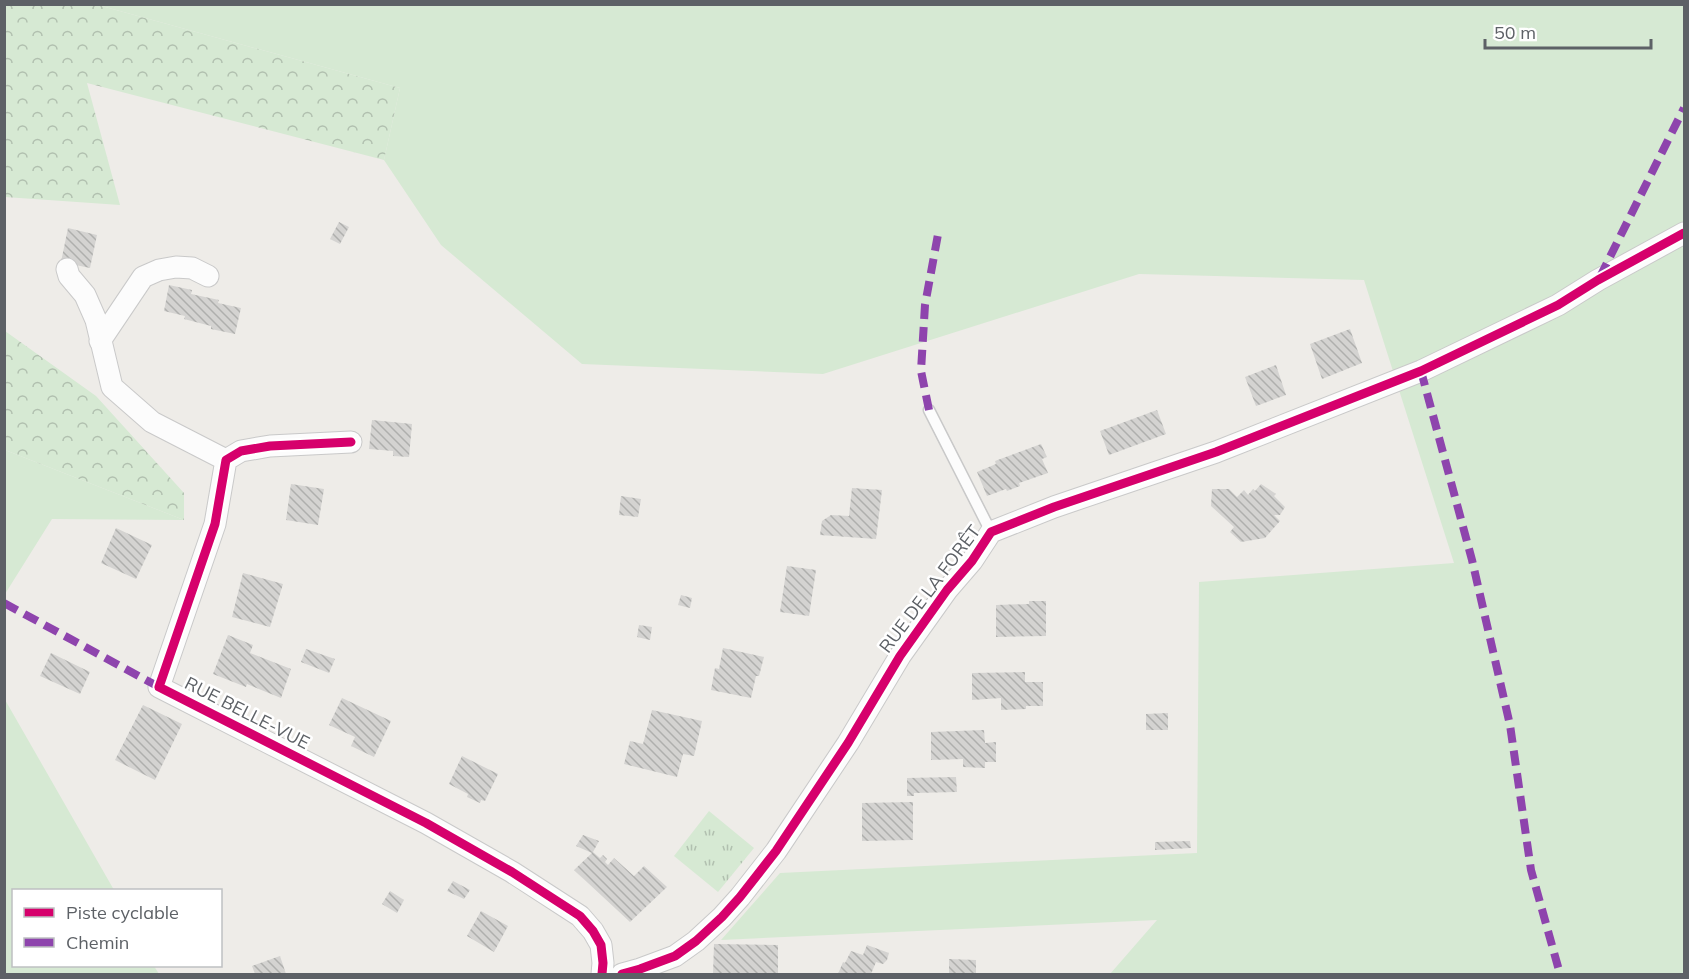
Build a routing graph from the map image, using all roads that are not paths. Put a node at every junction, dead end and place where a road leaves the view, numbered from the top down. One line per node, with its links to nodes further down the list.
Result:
1 (1684, 233): 8 (street, RUE DE LA FORÊT)
2 (67, 269): 4 (street)
3 (208, 276): 4 (street)
4 (100, 341): 7 (street)
5 (928, 410): 8 (lane)
6 (351, 442): 7 (street)
7 (226, 460): 10 (street, RUE BELLE-VUE)
8 (991, 532): 9 (street, RUE DE LA FORÊT)
9 (637, 973)
10 (602, 975)

